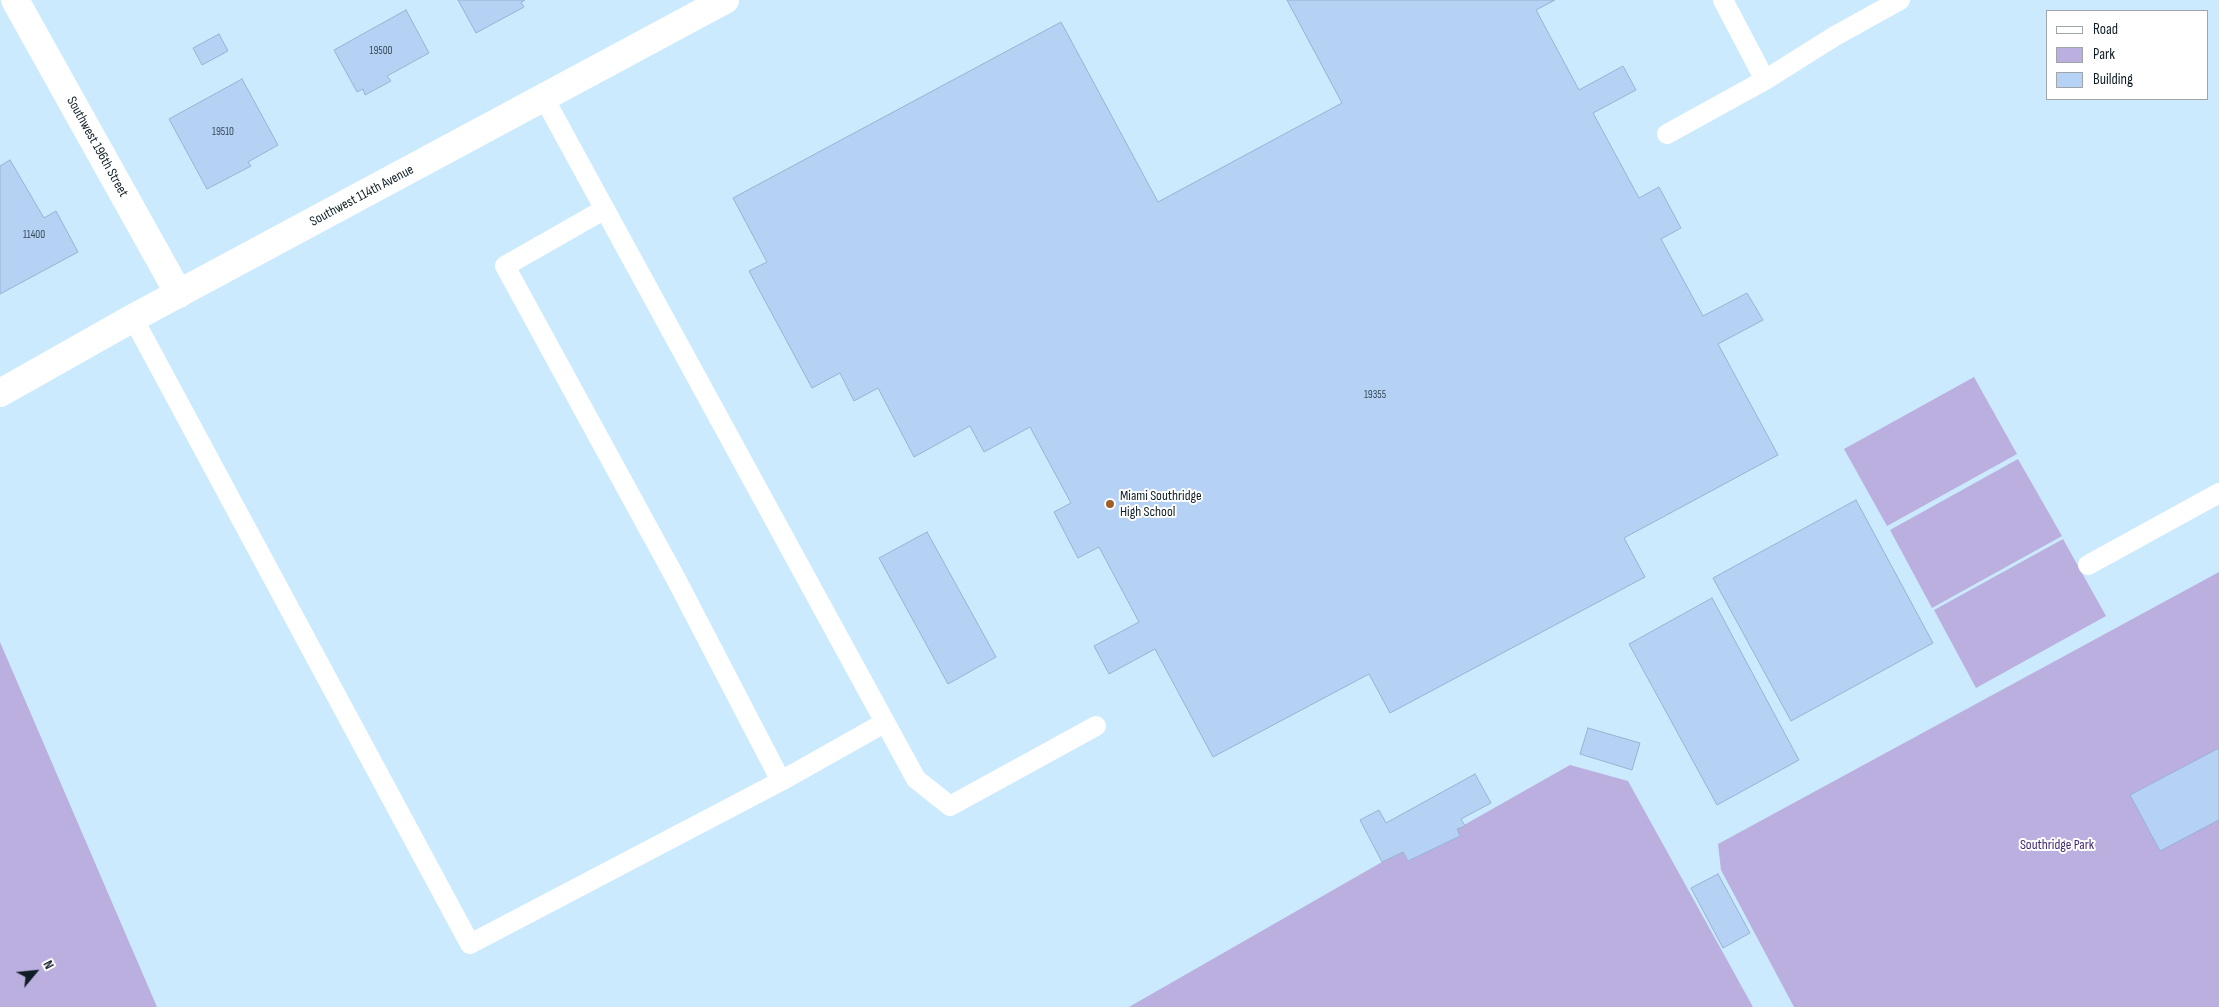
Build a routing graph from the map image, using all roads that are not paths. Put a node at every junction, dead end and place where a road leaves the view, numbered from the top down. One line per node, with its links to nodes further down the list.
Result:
1 (15, 0): 9 (street, Southwest 196th Street)
2 (725, 0): 6 (street, Southwest 114th Avenue)
3 (1723, 0): 5 (lane)
4 (1900, 0): 5 (lane)
5 (1765, 80): 7 (lane)
6 (544, 98): 8 (lane); 9 (street, Southwest 114th Avenue)
7 (1667, 134)
8 (605, 209): 14 (lane); 16 (lane)
9 (179, 294): 10 (street, Southwest 114th Avenue)
10 (133, 318): 11 (street, Southwest 114th Avenue); 16 (lane)
11 (0, 393)
12 (2219, 493): 13 (lane)
13 (2088, 566)
14 (884, 722): 15 (lane); 16 (lane)
15 (1096, 726)
16 (781, 781)

